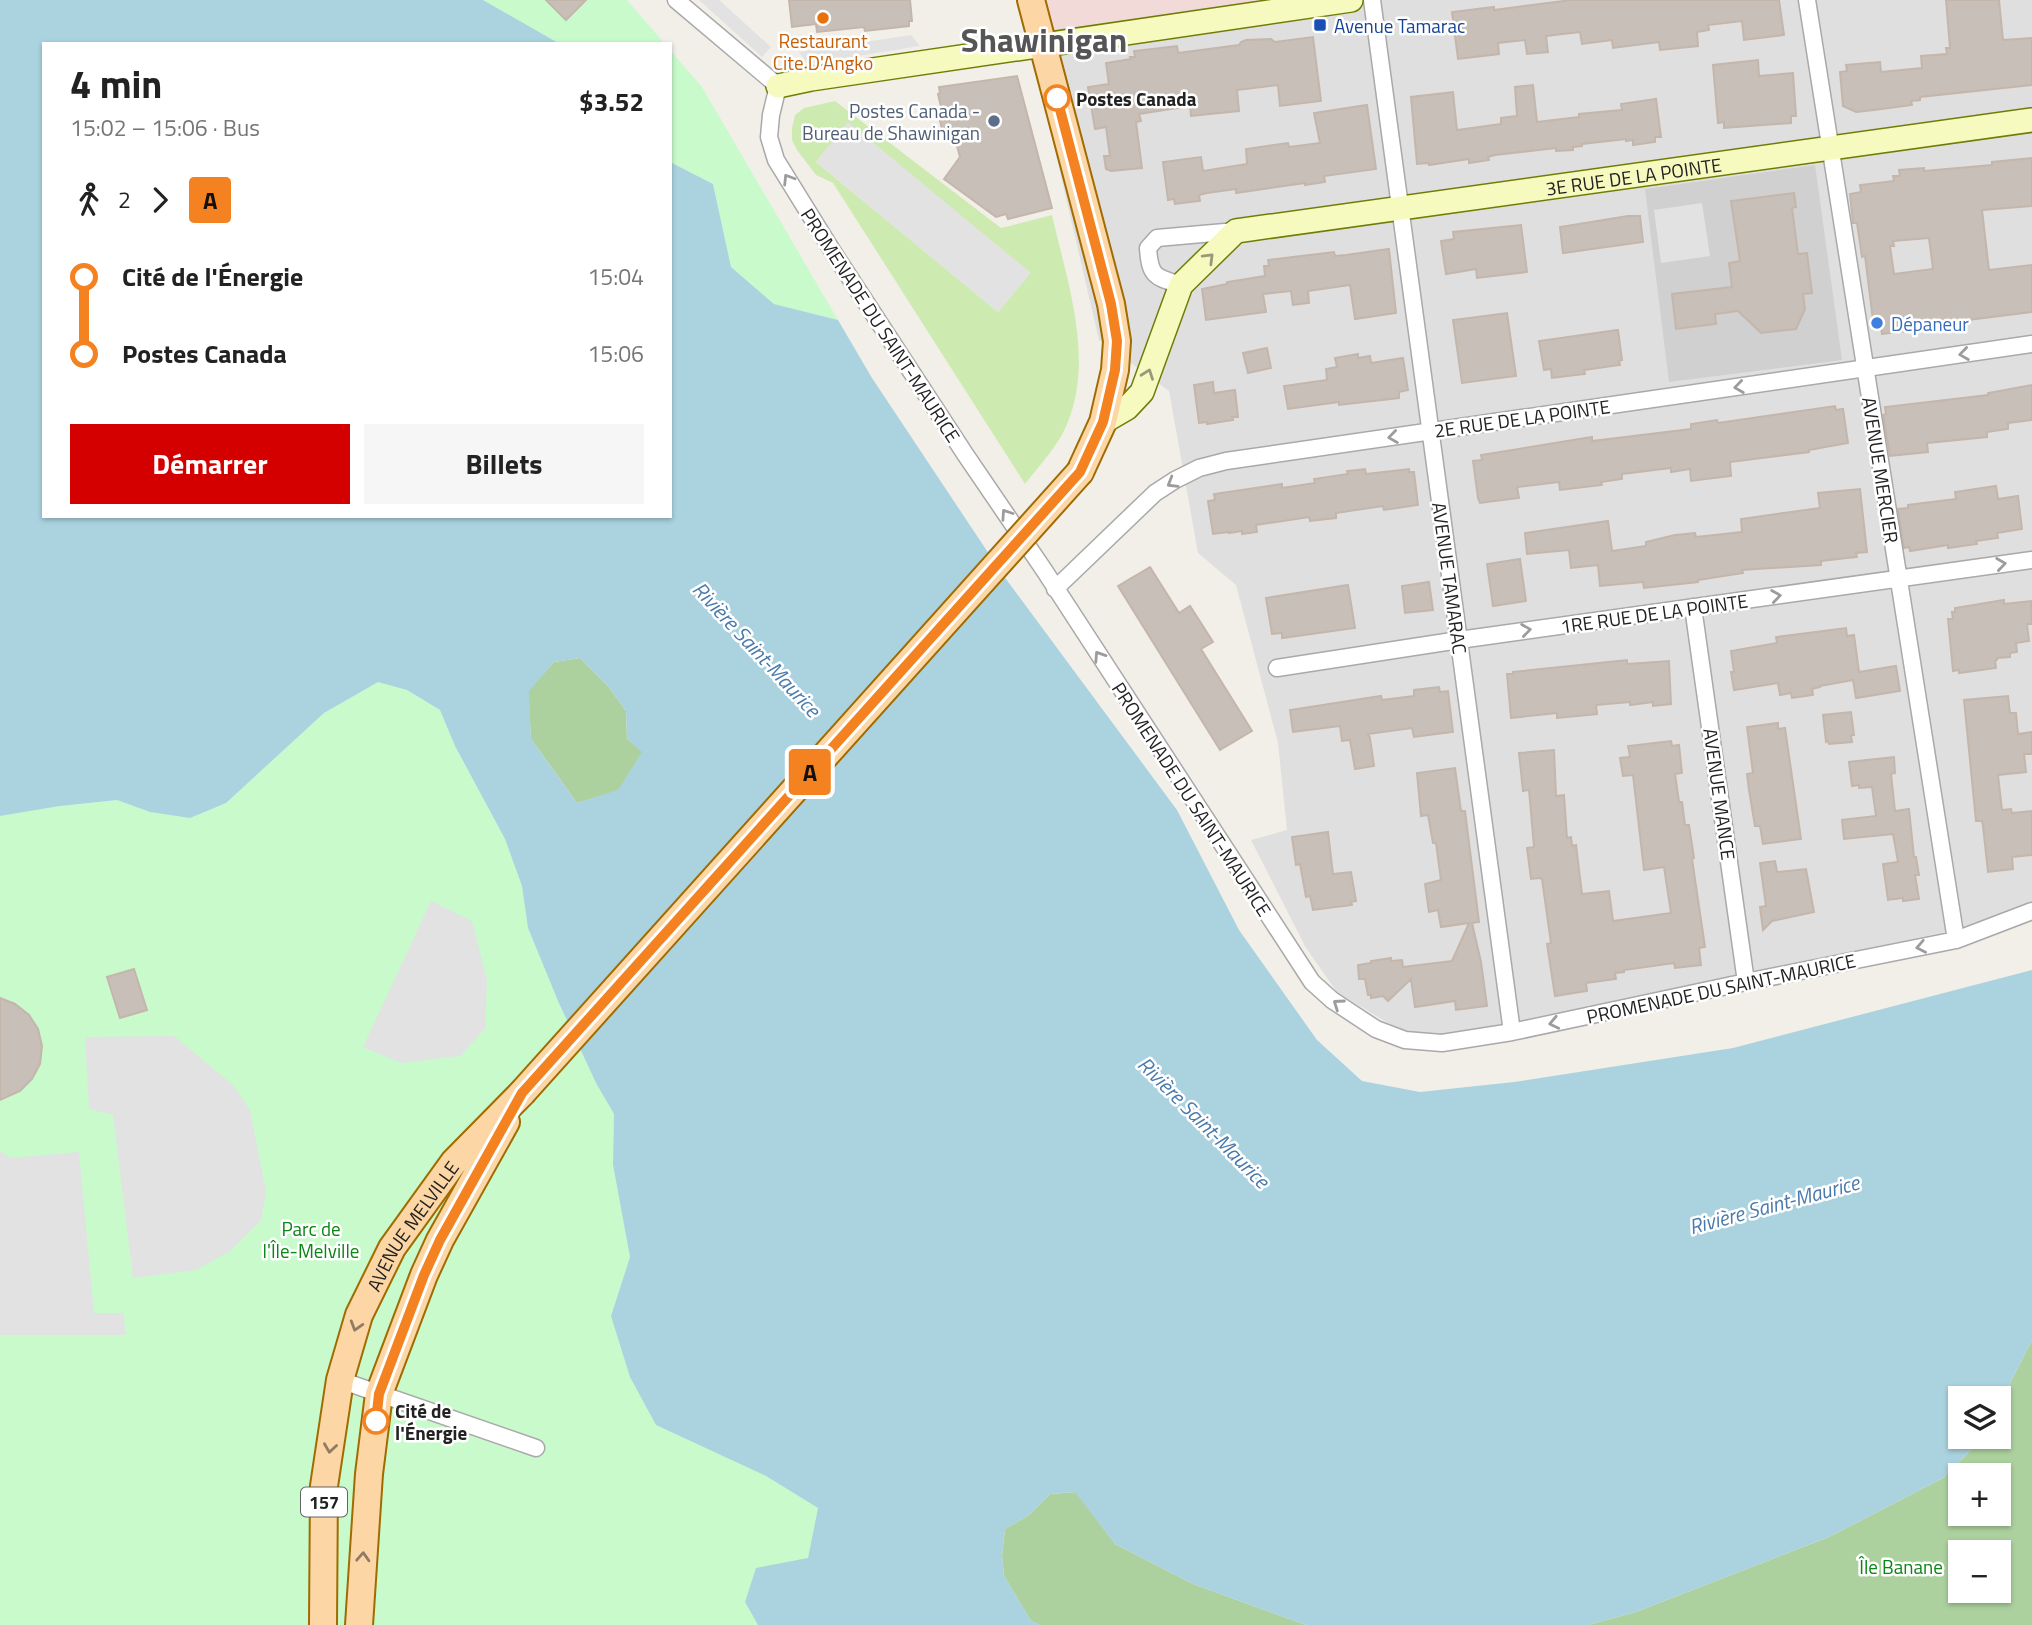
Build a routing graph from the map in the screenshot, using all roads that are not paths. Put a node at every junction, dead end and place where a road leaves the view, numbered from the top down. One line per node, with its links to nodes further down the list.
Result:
1 (676, 0): 7 (street)
2 (1031, 0): 6 (main road, 157)
3 (1351, 0): 6 (street)
4 (1372, 0): 10 (street, AVENUE TAMARAC)
5 (1807, 0): 9 (street, AVENUE MERCIER)
6 (1043, 45): 7 (street); 15 (main road, 157)
7 (778, 86): 19 (street, PROMENADE DU SAINT-MAURICE, one-way to 7)
8 (2032, 120): 9 (street, 3E RUE DE LA POINTE)
9 (1830, 148): 10 (street, 3E RUE DE LA POINTE); 14 (street, AVENUE MERCIER)
10 (1400, 208): 11 (street, 3E RUE DE LA POINTE); 16 (street, AVENUE TAMARAC)
11 (1236, 231): 12 (street, one-way to 11); 12 (street, 3E RUE DE LA POINTE)
12 (1181, 285): 15 (street, one-way to 12)
13 (2032, 344): 14 (street, 2E RUE DE LA POINTE, one-way to 14)
14 (1865, 369): 16 (street, 2E RUE DE LA POINTE, one-way to 16); 18 (street, AVENUE MERCIER)
15 (1103, 422): 27 (main road, AVENUE MELVILLE / 157, bridge)
16 (1430, 431): 19 (street, 2E RUE DE LA POINTE, one-way to 19); 21 (street, AVENUE TAMARAC)
17 (2032, 560): 18 (street, 1RE RUE DE LA POINTE, one-way to 17)
18 (1899, 579): 20 (street, 1RE RUE DE LA POINTE, one-way to 18); 24 (street, AVENUE MERCIER)
19 (1055, 589): 26 (street, PROMENADE DU SAINT-MAURICE, one-way to 19)
20 (1693, 607): 21 (street, 1RE RUE DE LA POINTE, one-way to 20); 25 (street, AVENUE MANCE)
21 (1459, 640): 22 (street, 1RE RUE DE LA POINTE); 26 (street, AVENUE TAMARAC)
22 (1277, 668)
23 (2032, 911): 24 (street, PROMENADE DU SAINT-MAURICE)
24 (1956, 940): 25 (street, PROMENADE DU SAINT-MAURICE, one-way to 25)
25 (1746, 982): 26 (street, PROMENADE DU SAINT-MAURICE, one-way to 26)
26 (1512, 1032)
27 (522, 1093): 28 (main road, AVENUE MELVILLE / 157, one-way to 28); 29 (main road, AVENUE MELVILLE / 157)
28 (340, 1380): 29 (street); 31 (main road, AVENUE MELVILLE / 157, one-way to 31)
29 (379, 1394): 30 (street); 32 (main road, 157, one-way to 29)
30 (536, 1448)
31 (323, 1625)
32 (359, 1625)

